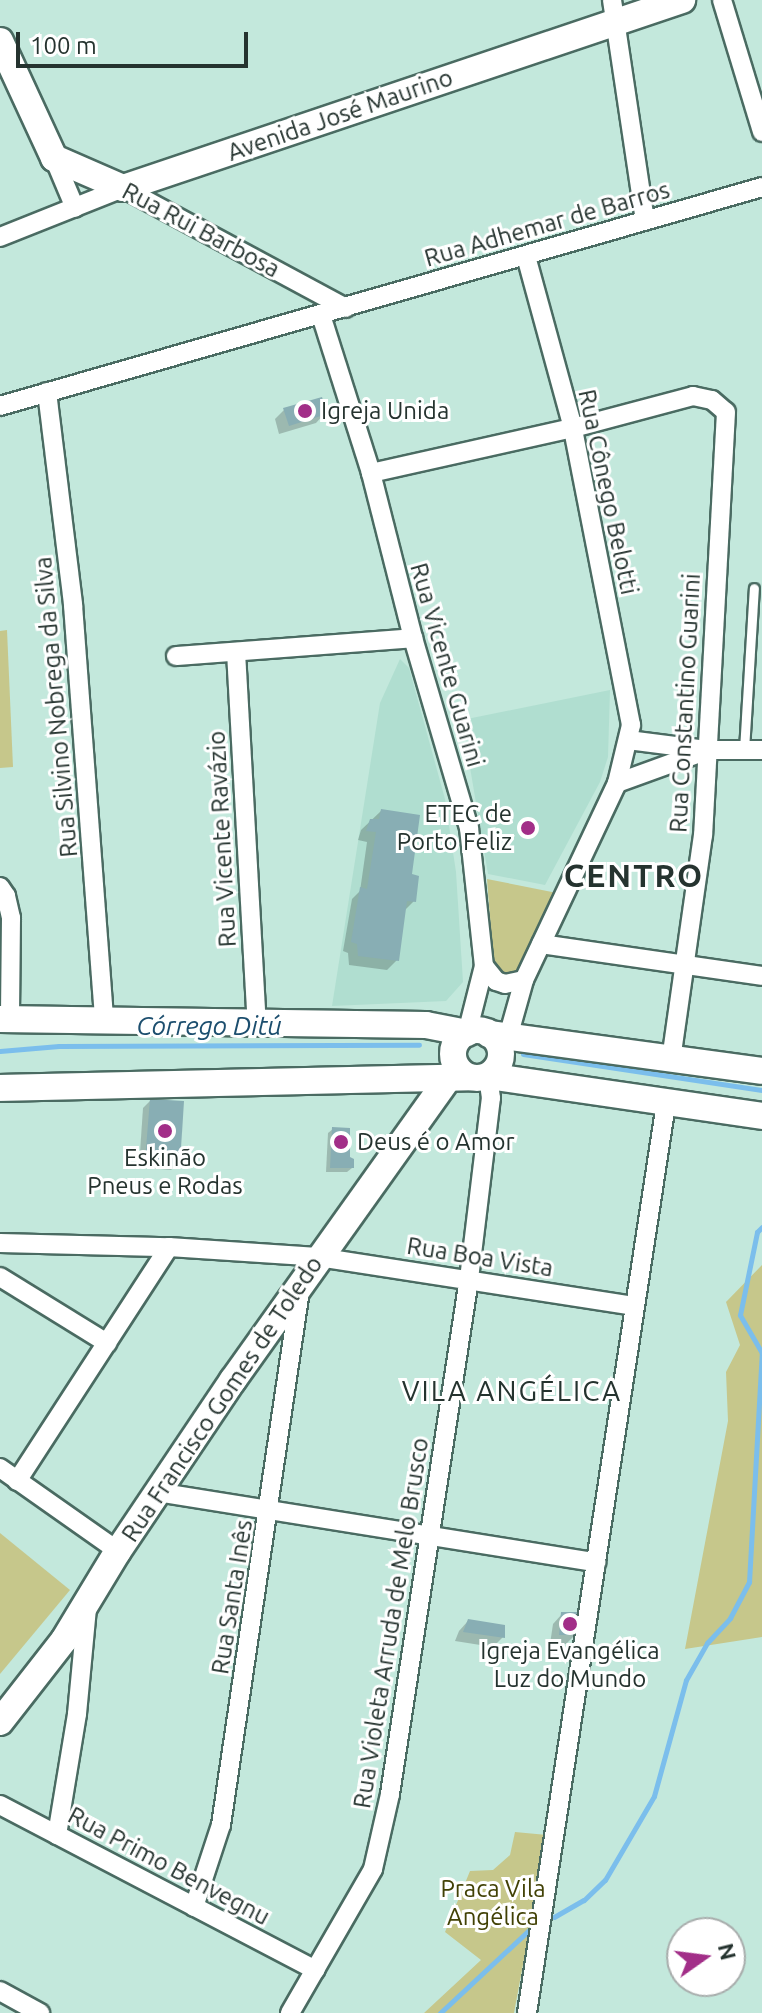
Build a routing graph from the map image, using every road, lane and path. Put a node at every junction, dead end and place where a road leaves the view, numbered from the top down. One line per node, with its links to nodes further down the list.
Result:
1 (682, 0): 3 (street, Avenida José Maurino)
2 (722, 0): 5 (street)
3 (614, 10): 8 (street, Avenida José Maurino); 10 (street)
4 (0, 41): 6 (street)
5 (762, 132)
6 (54, 158): 8 (street, Rua Rui Barbosa); 9 (street)
7 (762, 187): 10 (street, Rua Adhemar de Barros)
8 (123, 188): 9 (street, Avenida José Maurino); 13 (street, Rua Rui Barbosa)
9 (75, 208): 11 (street, Avenida José Maurino)
10 (645, 221): 12 (street, Rua Adhemar de Barros)
11 (0, 237)
12 (526, 256): 13 (street, Rua Adhemar de Barros); 17 (street, Rua Cônego Belotti)
13 (346, 308): 14 (street, Rua Adhemar de Barros)
14 (321, 315): 15 (street, Rua Adhemar de Barros); 18 (street, Rua Vicente Guarini)
15 (47, 392): 16 (street, Rua Adhemar de Barros); 35 (street, Rua Silvino Nobrega da Silva)
16 (0, 406)
17 (573, 428): 18 (street); 23 (street, Rua Cônego Belotti); 24 (street, Rua Constantino Guarini)
18 (371, 473): 20 (street, Rua Vicente Guarini)
19 (754, 588): 25 (lane)
20 (413, 638): 21 (street); 30 (street, Rua Vicente Guarini)
21 (236, 652): 22 (street); 36 (street, Rua Vicente Ravázio)
22 (176, 656)
23 (628, 740): 24 (street); 26 (street, Rua Cônego Belotti)
24 (706, 750): 25 (street); 26 (street); 29 (street, Rua Constantino Guarini)
25 (753, 750)
26 (617, 783): 28 (street, Rua Cônego Belotti)
27 (0, 887): 33 (street)
28 (541, 944): 29 (street); 32 (street, Rua Cônego Belotti)
29 (686, 965): 31 (street); 38 (street, Rua Constantino Guarini)
30 (484, 966): 32 (street); 37 (street, Rua Vicente Guarini)
31 (762, 976)
32 (524, 980): 37 (street, Rua Cônego Belotti)
33 (5, 985): 34 (street)
34 (5, 1018): 35 (street)
35 (104, 1020): 36 (street)
36 (257, 1023): 37 (street)
37 (488, 1035): 38 (street); 40 (street); 40 (street)
38 (671, 1060): 39 (street)
39 (762, 1071)
40 (469, 1077): 41 (street); 42 (street); 46 (street, Rua Francisco Gomes de Toledo); 48 (street, Rua Violeta Arruda de Melo Brusco)
41 (0, 1088)
42 (666, 1104): 43 (street); 50 (street)
43 (762, 1116)
44 (0, 1243): 45 (street, Rua Boa Vista)
45 (169, 1247): 46 (street, Rua Boa Vista); 51 (street)
46 (318, 1257): 48 (street, Rua Boa Vista); 49 (street, Rua Francisco Gomes de Toledo)
47 (0, 1277): 51 (street)
48 (469, 1279): 50 (street, Rua Boa Vista); 56 (street, Rua Violeta Arruda de Melo Brusco)
49 (300, 1290): 54 (street, Rua Francisco Gomes de Toledo); 55 (street, Rua Santa Inês)
50 (634, 1306): 58 (street)
51 (107, 1343): 53 (street)
52 (0, 1468): 53 (street)
53 (17, 1481): 57 (street)
54 (157, 1492): 55 (street); 57 (street, Rua Francisco Gomes de Toledo)
55 (270, 1510): 56 (street); 63 (street, Rua Santa Inês)
56 (431, 1535): 58 (street); 64 (street, Rua Violeta Arruda de Melo Brusco)
57 (118, 1551): 59 (street, Rua Francisco Gomes de Toledo)
58 (596, 1562): 68 (street)
59 (87, 1605): 60 (street, Rua Francisco Gomes de Toledo); 62 (street)
60 (0, 1722)
61 (0, 1805): 62 (street, Rua Primo Benvegnu)
62 (57, 1835): 63 (street, Rua Primo Benvegnu)
63 (194, 1907): 64 (street, Rua Primo Benvegnu)
64 (315, 1970): 67 (street, Rua Violeta Arruda de Melo Brusco)
65 (0, 1991): 66 (street)
66 (40, 2013)
67 (290, 2013)
68 (527, 2013)

